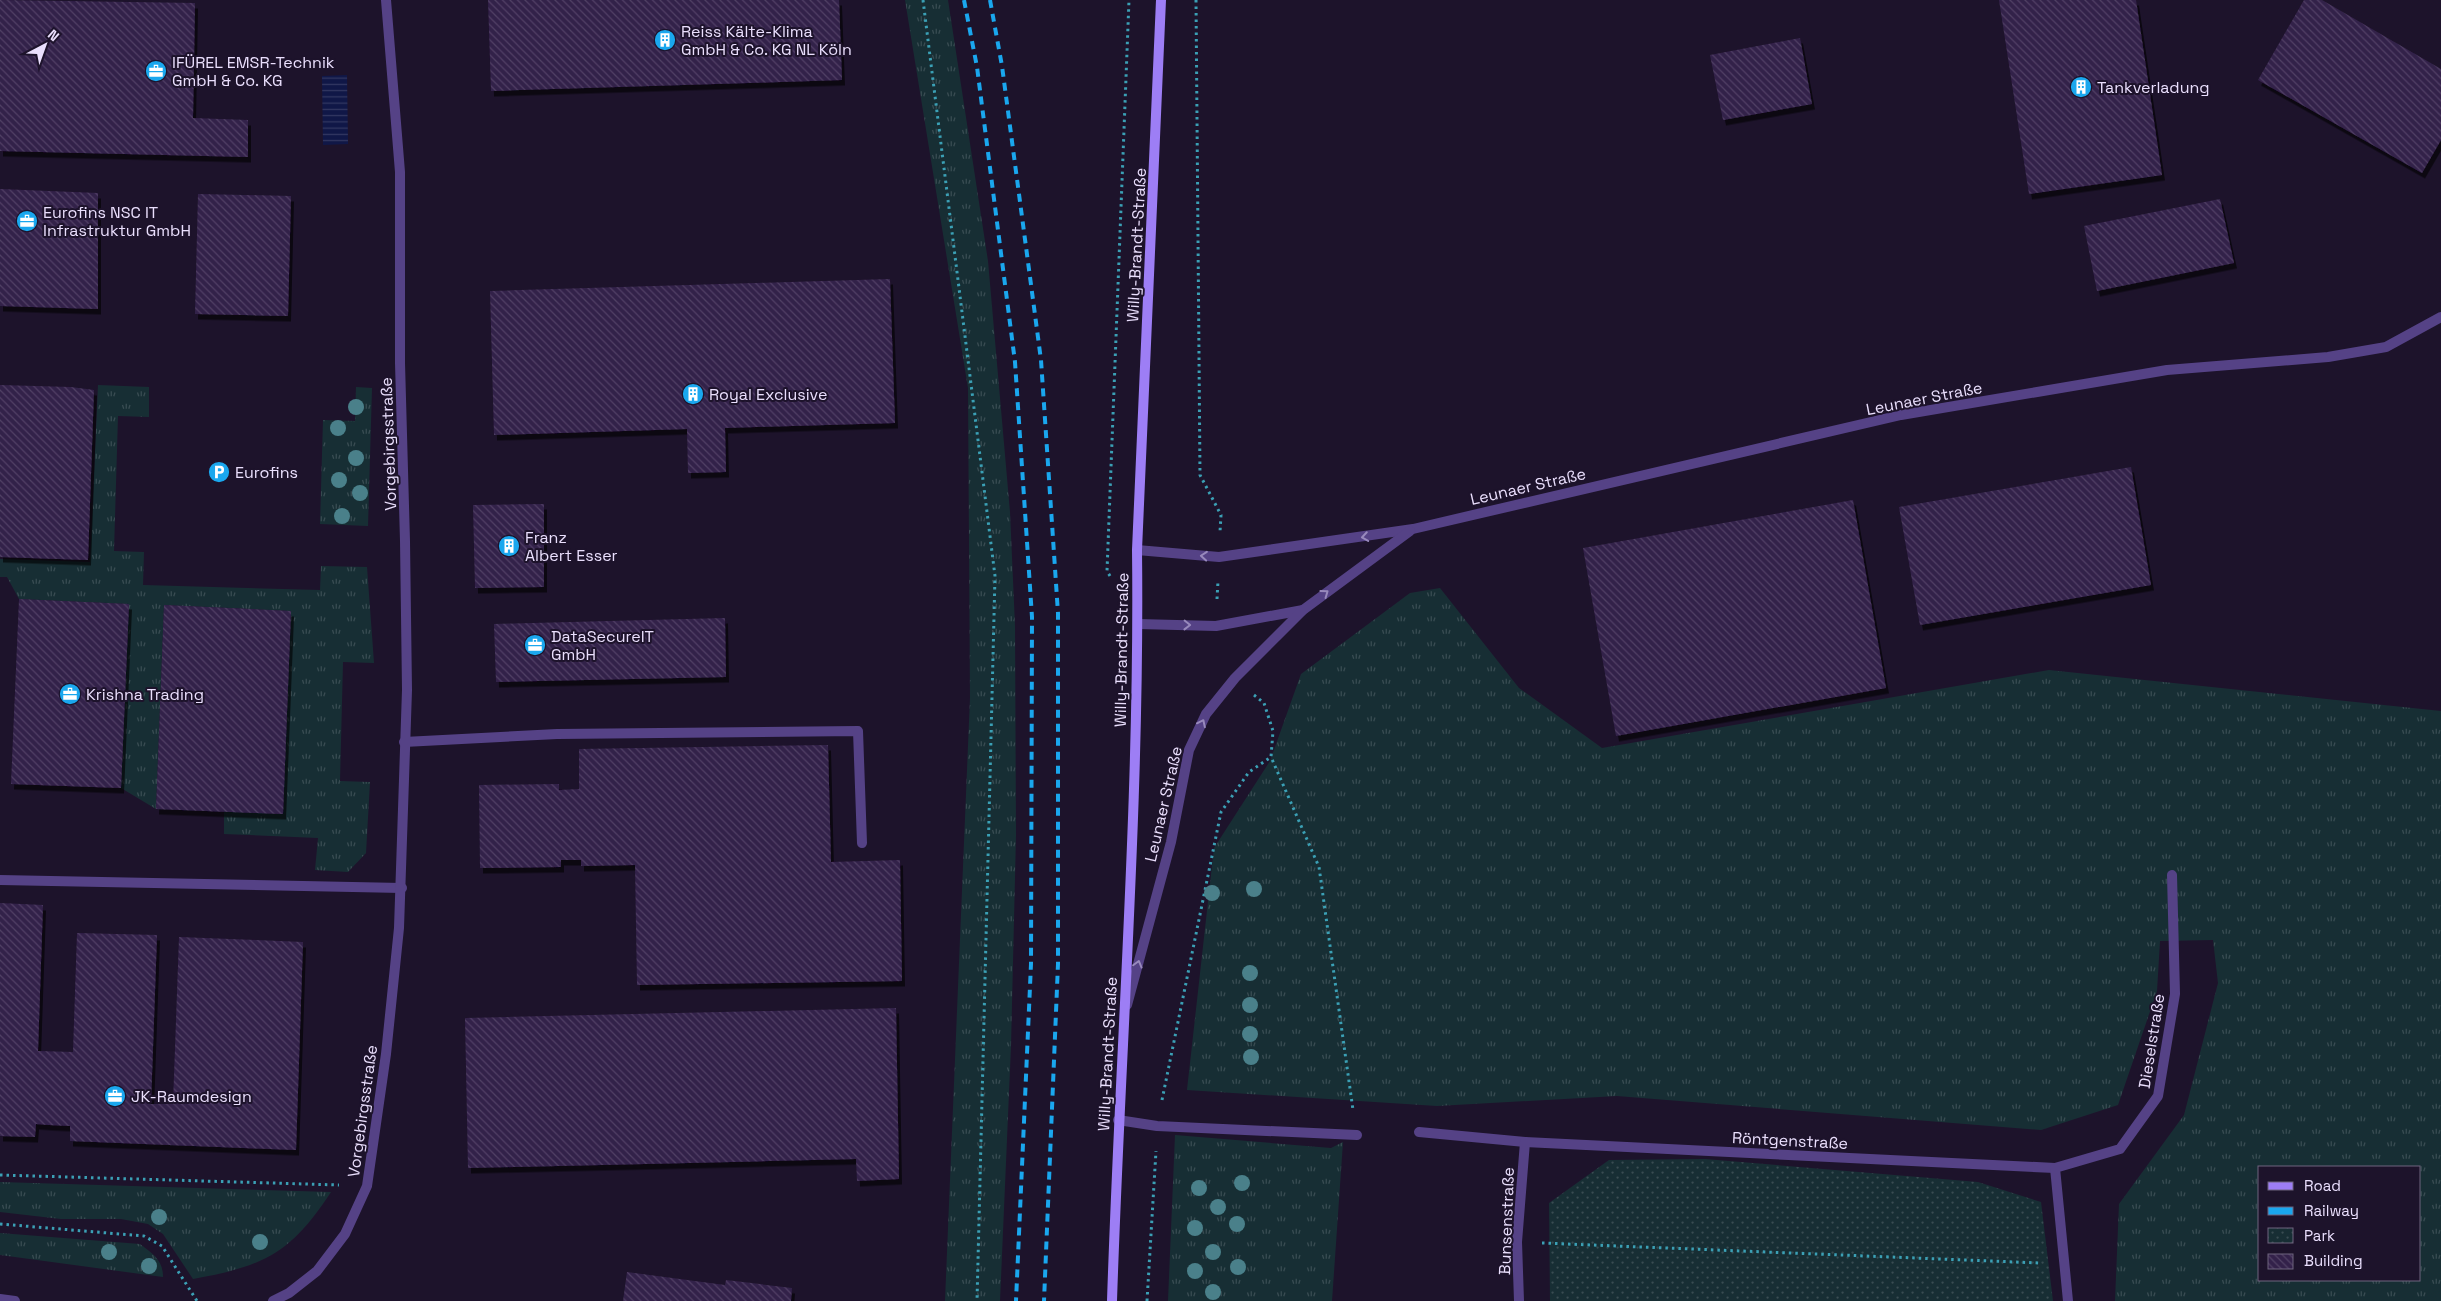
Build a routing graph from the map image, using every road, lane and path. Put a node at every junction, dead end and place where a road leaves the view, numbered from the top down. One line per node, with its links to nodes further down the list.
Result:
1 (386, 0): 14 (street, Vorgebirgsstraße)
2 (923, 0): 35 (path)
3 (1130, 0): 10 (path)
4 (1161, 0): 8 (main road, Willy-Brandt-Straße)
5 (1196, 0): 9 (path)
6 (2441, 317): 7 (street, Leunaer Straße)
7 (1413, 529): 9 (street, Leunaer Straße, one-way to 9); 11 (street, Leunaer Straße, one-way to 7)
8 (1137, 550): 9 (street, Leunaer Straße, one-way to 8); 12 (main road, Willy-Brandt-Straße)
9 (1219, 557): 13 (path)
10 (1112, 578)
11 (1303, 610): 13 (street, Leunaer Straße); 19 (street, Leunaer Straße, one-way to 11)
12 (1138, 624): 13 (street, Leunaer Straße, one-way to 13); 19 (main road, Willy-Brandt-Straße)
13 (1216, 626)
14 (404, 742): 15 (street); 18 (street, Vorgebirgsstraße)
15 (862, 843)
16 (2172, 875): 25 (street, Dieselstraße)
17 (0, 880): 18 (street)
18 (402, 888): 27 (street, Vorgebirgsstraße)
19 (1126, 1011): 20 (main road, Willy-Brandt-Straße)
20 (1118, 1120): 21 (street); 36 (main road, Willy-Brandt-Straße)
21 (1157, 1126): 23 (street); 23 (path); 37 (path)
22 (1419, 1132): 24 (street, Röntgenstraße)
23 (1357, 1135)
24 (1524, 1142): 25 (street, Röntgenstraße); 29 (street, Bunsenstraße)
25 (2055, 1168): 30 (street)
26 (0, 1175): 27 (path)
27 (367, 1186): 34 (street, Vorgebirgsstraße)
28 (0, 1224): 33 (path)
29 (1517, 1242): 30 (path); 38 (street, Bunsenstraße)
30 (2063, 1264): 39 (street)
31 (0, 1299): 32 (street)
32 (15, 1301)
33 (197, 1301)
34 (273, 1301)
35 (977, 1301)
36 (1112, 1301)
37 (1147, 1301)
38 (1519, 1301)
39 (2068, 1301)

